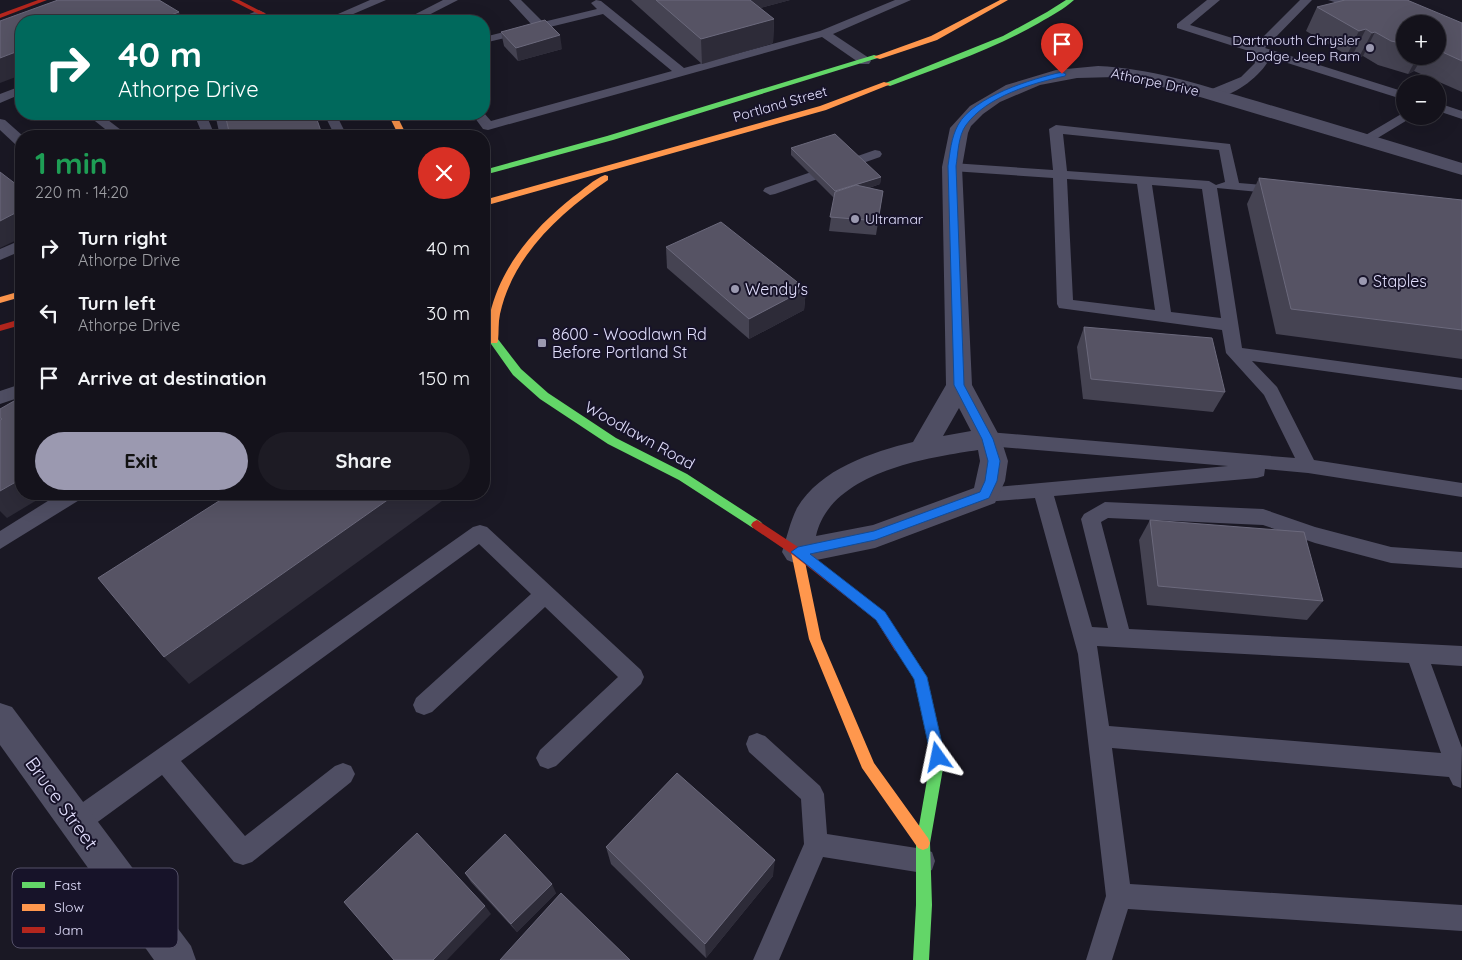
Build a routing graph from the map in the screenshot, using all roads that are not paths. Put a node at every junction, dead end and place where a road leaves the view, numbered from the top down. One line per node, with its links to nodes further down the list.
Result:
1 (44, 0): 22 (main road)
2 (234, 0): 17 (main road)
3 (347, 0): 14 (lane)
4 (380, 0): 14 (lane)
5 (452, 0): 21 (lane)
6 (515, 0): 23 (lane)
7 (595, 0): 15 (lane)
8 (905, 0): 24 (lane)
9 (1005, 0): 27 (main road, Portland Street)
10 (1071, 0): 43 (main road, Portland Street)
11 (1214, 0): 26 (lane)
12 (1306, 0): 26 (lane)
13 (1334, 0): 16 (lane)
14 (363, 7): 20 (lane)
15 (605, 10): 23 (lane); 28 (lane)
16 (1378, 12)
17 (260, 13): 18 (lane); 19 (main road)
18 (255, 15)
19 (264, 15)
20 (343, 15)
21 (421, 15)
22 (0, 16)
23 (540, 26): 25 (lane)
24 (824, 33): 27 (lane); 28 (lane)
25 (490, 38)
26 (1257, 50): 30 (lane); 31 (lane)
27 (865, 61): 46 (main road, Portland Street)
28 (682, 73): 36 (lane)
29 (15, 93): 32 (lane)
30 (1396, 93)
31 (1210, 94): 41 (street, Athorpe Drive); 44 (street, Athorpe Drive)
32 (0, 99)
33 (1446, 109): 34 (lane)
34 (1462, 114)
35 (100, 120): 39 (lane)
36 (483, 120)
37 (0, 123): 40 (lane)
38 (1396, 123): 41 (lane)
39 (114, 130)
40 (15, 137)
41 (1366, 140): 45 (street, Athorpe Drive)
42 (875, 154): 51 (lane)
43 (628, 164): 53 (main road, Portland Street); 62 (main road)
44 (952, 166): 47 (lane); 66 (street, Athorpe Drive)
45 (1462, 169)
46 (490, 171)
47 (1060, 175): 48 (lane); 50 (lane); 58 (lane)
48 (1144, 182): 49 (lane); 58 (lane)
49 (1209, 185): 50 (lane); 60 (lane)
50 (1233, 187): 52 (lane)
51 (770, 190)
52 (1290, 191)
53 (490, 200)
54 (15, 248): 55 (lane)
55 (0, 255)
56 (15, 296): 57 (main road)
57 (0, 300)
58 (1164, 317): 60 (lane)
59 (15, 324): 61 (main road)
60 (1230, 324): 64 (lane)
61 (0, 328)
62 (490, 334)
63 (490, 339): 77 (main road, Woodlawn Road)
64 (1234, 354): 65 (lane); 71 (lane)
65 (1462, 384)
66 (959, 385): 69 (street, Athorpe Drive); 70 (street)
67 (15, 392): 68 (lane)
68 (0, 398)
69 (988, 439): 70 (street); 71 (lane); 73 (street, Athorpe Drive)
70 (921, 450): 77 (street)
71 (1308, 466): 72 (lane); 74 (lane)
72 (1042, 489): 73 (lane); 80 (lane)
73 (985, 495): 77 (street)
74 (1460, 495)
75 (65, 500): 76 (lane)
76 (0, 541)
77 (798, 552): 94 (main road); 94 (main road, Woodlawn Road)
78 (1462, 560): 81 (lane)
79 (545, 594): 84 (lane); 88 (lane); 89 (lane)
80 (1084, 636): 81 (lane); 86 (lane)
81 (1121, 638): 82 (lane)
82 (1416, 654): 83 (lane); 90 (lane)
83 (1462, 656)
84 (424, 705)
85 (0, 718): 92 (street, Bruce Street)
86 (1099, 736): 90 (lane); 96 (lane)
87 (757, 744): 93 (lane)
88 (163, 758): 91 (lane); 92 (lane)
89 (548, 758)
90 (1460, 772)
91 (343, 774)
92 (75, 823): 95 (street, Bruce Street)
93 (816, 844): 94 (lane); 100 (lane)
94 (923, 852): 101 (main road, Woodlawn Road)
95 (109, 868)
96 (1119, 896): 97 (lane); 102 (lane)
97 (1462, 918)
98 (168, 948): 99 (street, Bruce Street)
99 (177, 960)
100 (766, 960)
101 (921, 960)
102 (1099, 960)

